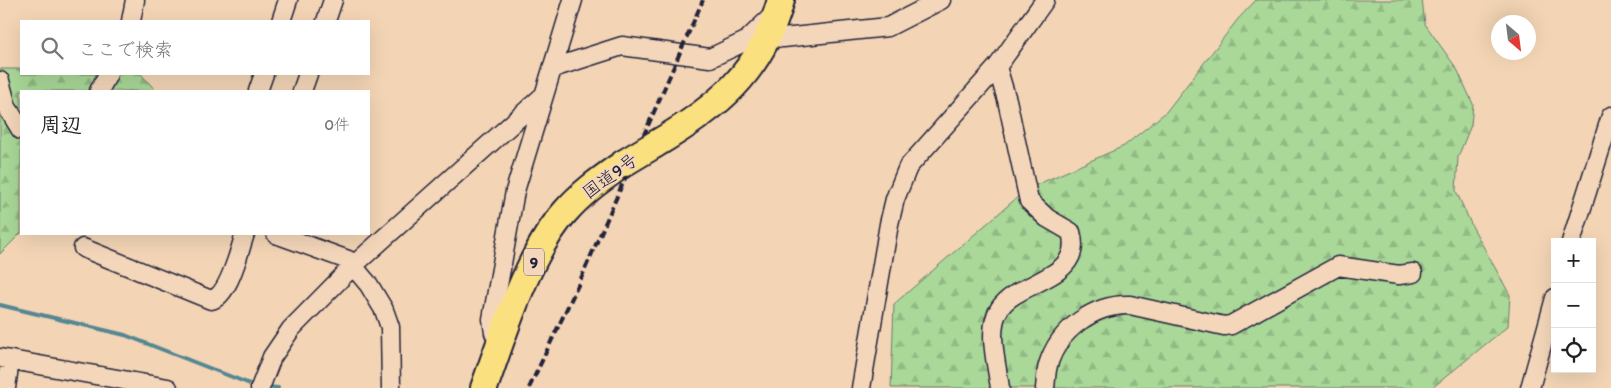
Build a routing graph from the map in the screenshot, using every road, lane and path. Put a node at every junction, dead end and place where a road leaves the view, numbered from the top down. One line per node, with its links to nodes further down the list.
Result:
1 (135, 0): 8 (street)
2 (288, 0): 9 (street)
3 (333, 0): 10 (street)
4 (573, 0): 13 (street)
5 (941, 0): 11 (street)
6 (1045, 0): 12 (street)
7 (779, 6): 11 (highway, 国道9号 / 9); 13 (street)
8 (131, 20)
9 (281, 20)
10 (326, 20)
11 (768, 36): 31 (highway, 国道9号 / 9, bridge)
12 (997, 67): 39 (street); 40 (street)
13 (553, 68): 21 (street)
14 (108, 75): 18 (street)
15 (264, 75): 19 (street)
16 (308, 75): 20 (street)
17 (0, 82): 23 (street)
18 (100, 90)
19 (258, 90)
20 (302, 90)
21 (544, 95): 28 (street); 31 (street)
22 (1611, 116): 26 (street)
23 (20, 128)
24 (245, 235): 27 (street)
25 (279, 235): 28 (street)
26 (1573, 238)
27 (83, 248)
28 (354, 265): 36 (street); 37 (street)
29 (1413, 273): 41 (street)
30 (1551, 312): 42 (street)
31 (502, 339): 38 (highway, 国道9号 / 9)
32 (5, 359): 33 (street); 34 (street)
33 (149, 386): 35 (street)
34 (6, 388)
35 (168, 388)
36 (260, 388)
37 (391, 388)
38 (484, 388)
39 (861, 388)
40 (1000, 388)
41 (1045, 388)
42 (1530, 388)

